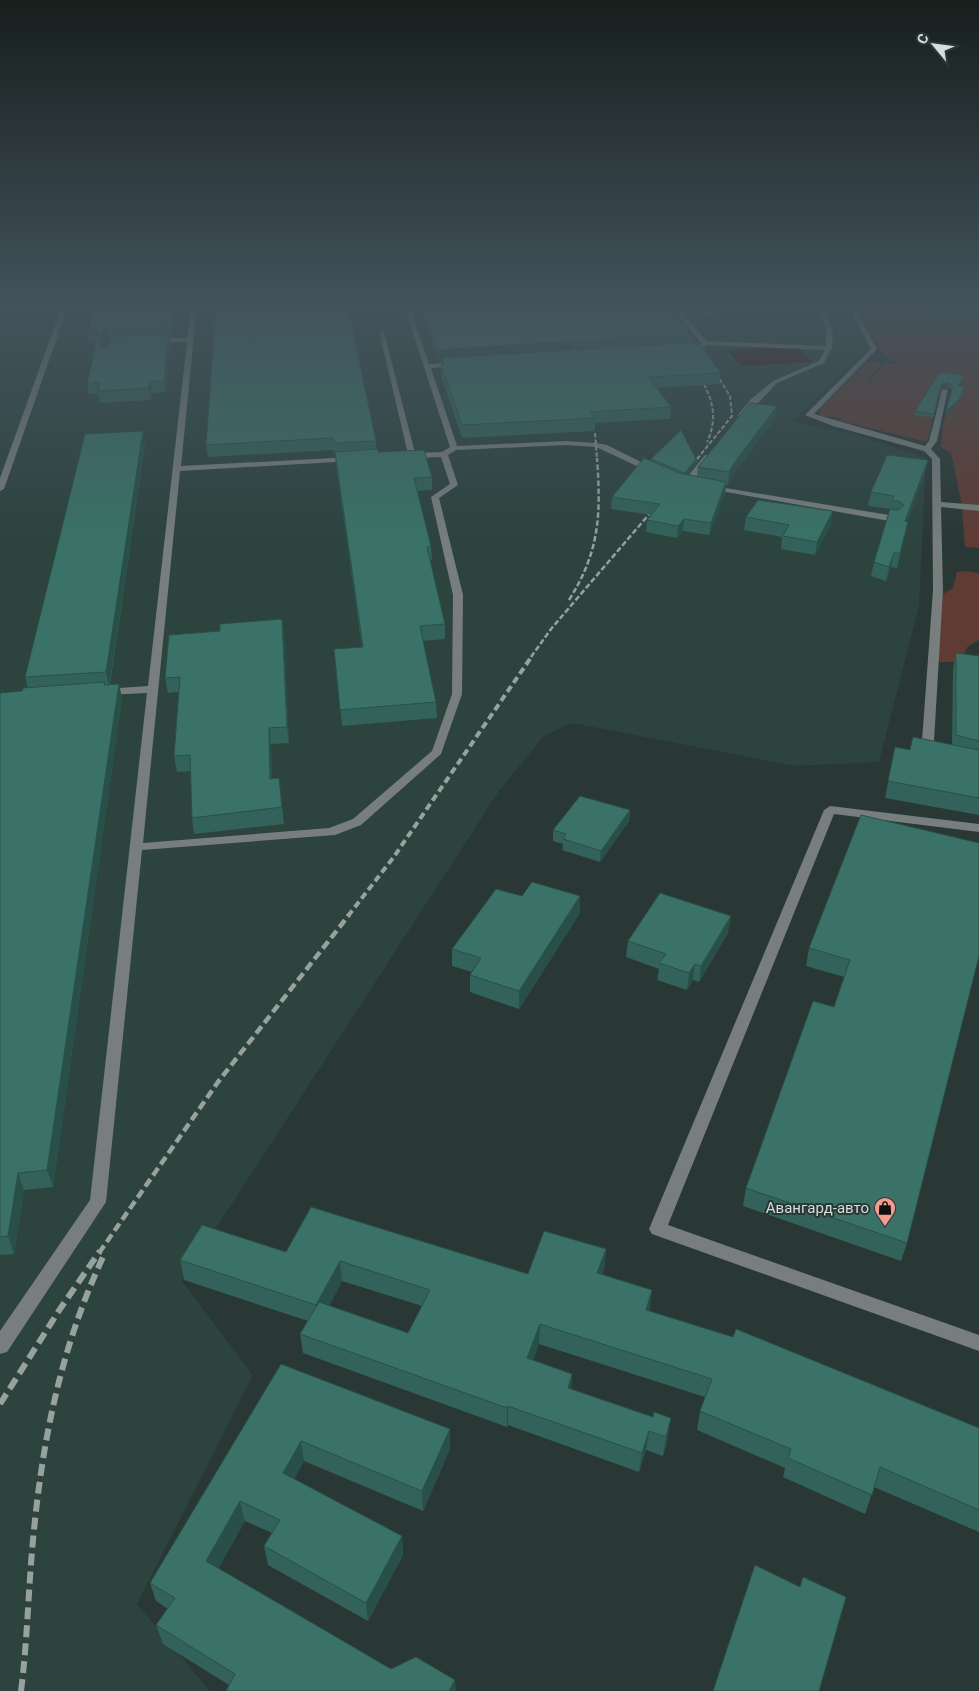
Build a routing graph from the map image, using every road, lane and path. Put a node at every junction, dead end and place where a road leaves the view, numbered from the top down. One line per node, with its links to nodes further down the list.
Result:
1 (37, 385): 18 (lane)
2 (186, 385): 16 (lane)
3 (394, 385): 14 (lane)
4 (433, 385): 9 (lane)
5 (772, 385): 8 (lane)
6 (839, 385): 10 (lane)
7 (946, 390): 10 (lane)
8 (735, 424)
9 (454, 448): 12 (lane); 17 (lane)
10 (927, 449): 19 (lane)
11 (711, 453): 17 (lane)
12 (444, 454): 14 (lane); 26 (lane)
13 (402, 456): 14 (lane)
14 (412, 456)
15 (363, 459): 16 (lane)
16 (176, 469): 22 (lane)
17 (678, 480): 21 (lane)
18 (0, 489)
19 (936, 504): 20 (lane); 24 (lane)
20 (979, 508)
21 (895, 519)
22 (153, 689): 23 (lane); 26 (lane)
23 (96, 693)
24 (949, 757)
25 (979, 828): 27 (lane)
26 (137, 847): 28 (lane)
27 (979, 1343)
28 (0, 1346)

